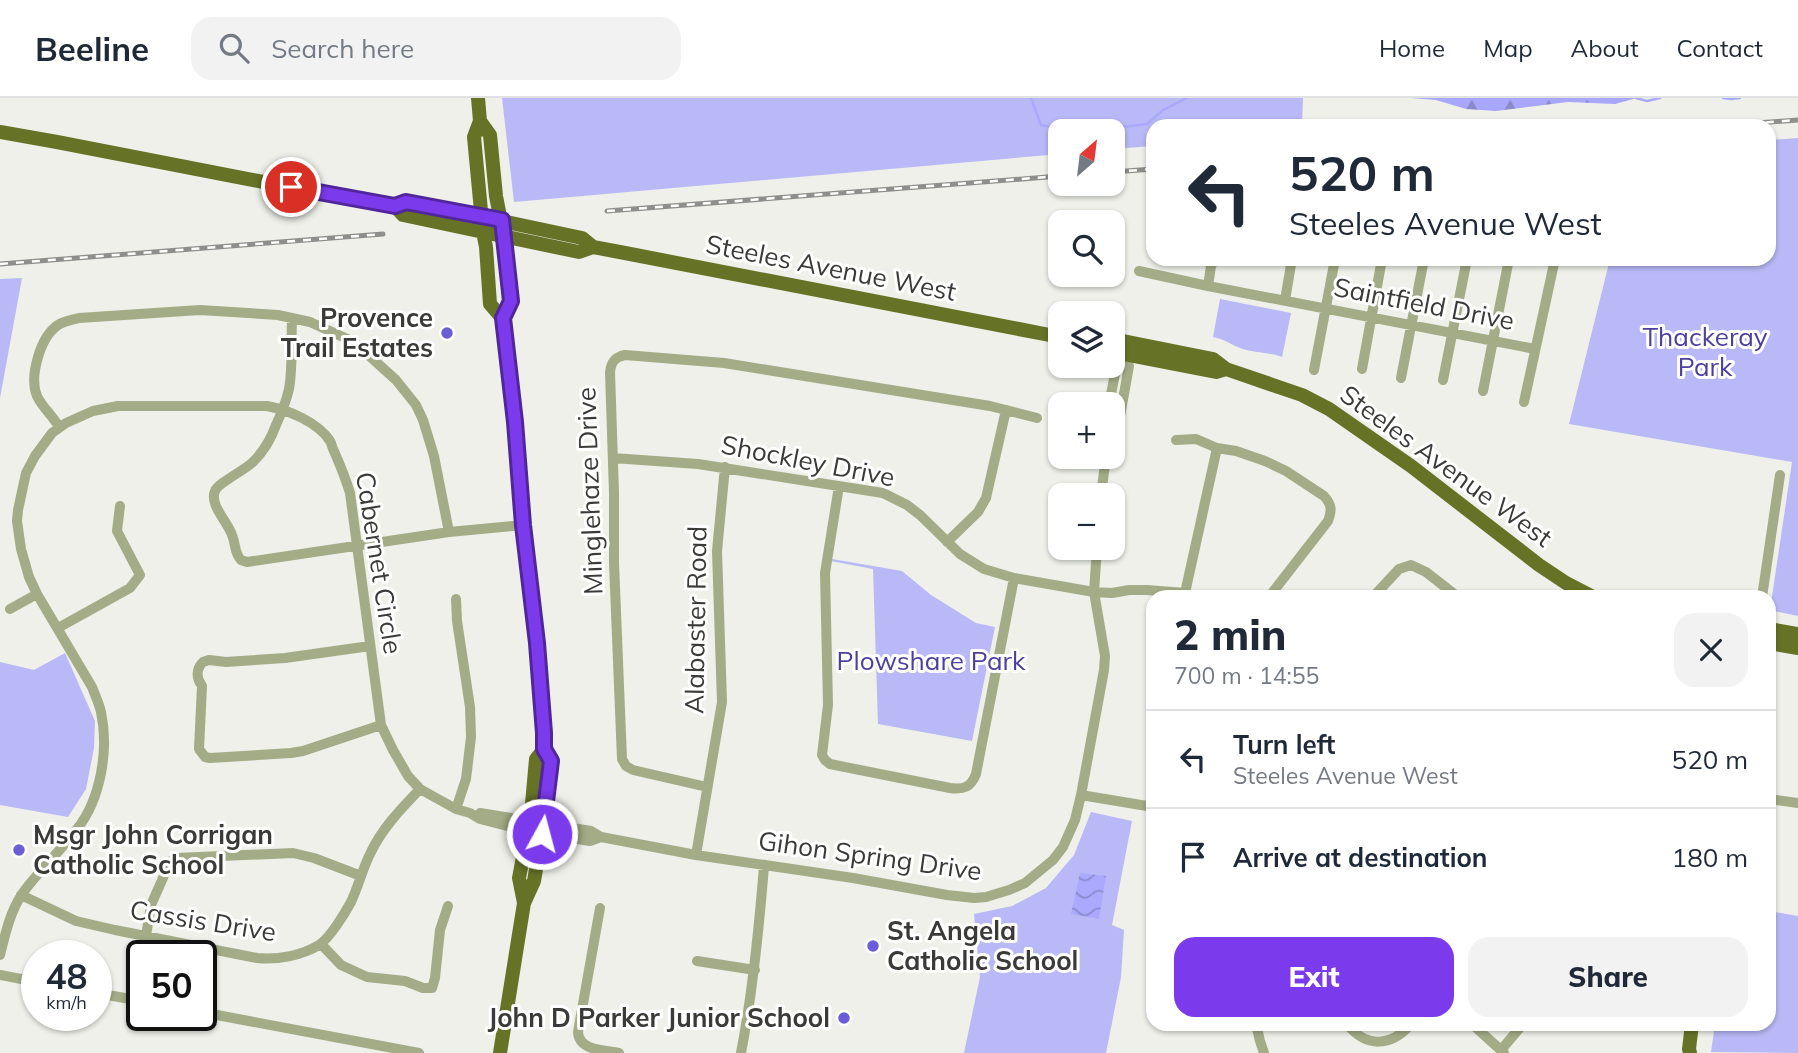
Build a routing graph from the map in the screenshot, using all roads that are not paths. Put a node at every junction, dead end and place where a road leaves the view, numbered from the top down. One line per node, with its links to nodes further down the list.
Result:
1 (478, 98): 2 (main road)
2 (480, 121): 5 (main road); 6 (main road)
3 (0, 132): 4 (main road, Steeles Avenue West)
4 (395, 206): 5 (main road, Steeles Avenue West); 7 (main road, Steeles Avenue West)
5 (482, 217): 6 (main road, Steeles Avenue West); 7 (main road)
6 (502, 220): 8 (main road); 9 (main road, Steeles Avenue West)
7 (483, 232): 8 (main road, Steeles Avenue West); 23 (main road)
8 (504, 237): 9 (main road, Steeles Avenue West); 23 (main road)
9 (593, 247): 27 (main road, Steeles Avenue West)
10 (1211, 266): 19 (street)
11 (1291, 266): 20 (street)
12 (1334, 266): 21 (street)
13 (1381, 266): 22 (street)
14 (1423, 266): 25 (street)
15 (1466, 266): 26 (street)
16 (1508, 266): 28 (street)
17 (1553, 266): 30 (street)
18 (1139, 271): 19 (street, Saintfield Drive)
19 (1208, 286): 20 (street, Saintfield Drive)
20 (1285, 300): 21 (street, Saintfield Drive)
21 (1326, 308): 22 (street, Saintfield Drive); 33 (street)
22 (1371, 317): 25 (street, Saintfield Drive); 32 (street)
23 (503, 318): 50 (main road)
24 (292, 319): 39 (street); 42 (street); 51 (street)
25 (1411, 324): 26 (street, Saintfield Drive); 34 (street)
26 (1452, 332): 28 (street, Saintfield Drive); 35 (street)
27 (1048, 335)
28 (1493, 340): 30 (street, Saintfield Drive); 36 (street)
29 (1125, 348): 60 (main road, Steeles Avenue West)
30 (1535, 349): 38 (street)
31 (1125, 358): 37 (street)
32 (1362, 369)
33 (1314, 370)
34 (1401, 378)
35 (1443, 380)
36 (1483, 391)
37 (1124, 392)
38 (1524, 402)
39 (283, 409): 42 (street, Cabernet Circle); 53 (street, Cabernet Circle); 53 (street)
40 (1006, 410): 41 (street, Minglehaze Drive); 45 (street, Minglehaze Drive); 52 (street)
41 (1037, 418)
42 (59, 427): 64 (street, Cabernet Circle)
43 (1176, 440): 44 (street)
44 (1217, 448): 56 (street); 57 (street)
45 (613, 458): 46 (street, Shockley Drive); 74 (street, Minglehaze Drive)
46 (725, 467): 48 (street, Shockley Drive); 74 (street, Alabaster Road)
47 (1780, 475): 61 (street)
48 (839, 486): 52 (street, Shockley Drive); 55 (street)
49 (120, 506): 67 (street)
50 (523, 525): 51 (street); 81 (main road)
51 (449, 532): 53 (street)
52 (947, 542): 55 (street, Shockley Drive)
53 (357, 544): 71 (street, Cabernet Circle)
54 (1096, 560): 63 (street, Gihon Spring Drive)
55 (1014, 578): 63 (street, Shockley Drive)
56 (1190, 590)
57 (1275, 590)
58 (1380, 590): 59 (street)
59 (1449, 590)
60 (1580, 590)
61 (1763, 590)
62 (1146, 591): 63 (street, Shockley Drive)
63 (1094, 593): 76 (street, Gihon Spring Drive)
64 (37, 594): 66 (street); 67 (street, Cabernet Circle)
65 (456, 599): 80 (street)
66 (10, 609)
67 (58, 628): 85 (street, Cabernet Circle)
68 (1776, 630): 69 (main road)
69 (1798, 634)
70 (1776, 644): 72 (main road)
71 (370, 646): 73 (street, Cabernet Circle); 73 (street)
72 (1798, 648)
73 (381, 725): 75 (street, Cabernet Circle)
74 (707, 787): 82 (street, Alabaster Road)
75 (421, 789): 80 (street, Cabernet Circle); 84 (street)
76 (1081, 795): 79 (street); 83 (street, Gihon Spring Drive)
77 (1776, 800): 78 (street)
78 (1798, 803)
79 (1146, 806)
80 (456, 809): 81 (street, Cabernet Circle)
81 (536, 827): 82 (street, Gihon Spring Drive); 105 (main road)
82 (696, 855): 83 (street, Gihon Spring Drive)
83 (764, 866): 92 (street)
84 (361, 876): 88 (street); 89 (street)
85 (21, 895): 88 (street, Cassis Drive); 90 (street, Cabernet Circle)
86 (448, 906): 89 (street)
87 (600, 908): 106 (street)
88 (146, 936): 89 (street, Cassis Drive)
89 (321, 944)
90 (0, 955)
91 (697, 961): 92 (street)
92 (755, 970): 107 (street)
93 (0, 975): 94 (street)
94 (21, 979)
95 (217, 1015): 104 (street)
96 (1257, 1031): 108 (street)
97 (1353, 1031): 98 (street)
98 (1404, 1031)
99 (1480, 1031): 102 (street)
100 (1518, 1031): 102 (street)
101 (1691, 1031): 103 (main road)
102 (1502, 1052)
103 (1687, 1052)
104 (419, 1053)
105 (500, 1053)
106 (619, 1053)
107 (741, 1053)
108 (1264, 1053)

